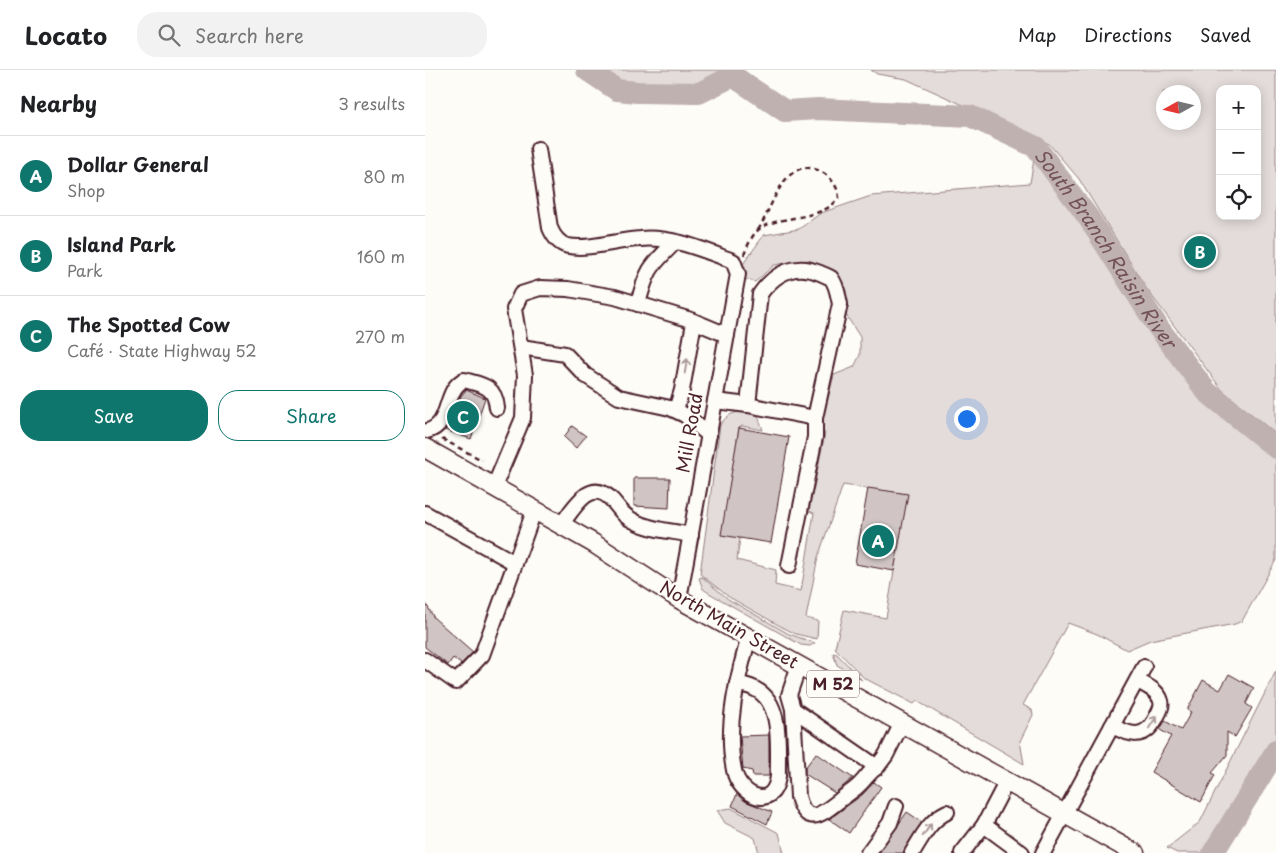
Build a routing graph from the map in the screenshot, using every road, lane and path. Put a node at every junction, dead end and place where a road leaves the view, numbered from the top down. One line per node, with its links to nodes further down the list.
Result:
1 (539, 149): 3 (street)
2 (758, 230): 2 (path); 4 (path)
3 (675, 242): 4 (street); 5 (street)
4 (736, 269): 7 (street, Mill Road)
5 (638, 304): 6 (street); 8 (street)
6 (694, 322): 7 (street); 12 (street, one-way to 6)
7 (727, 335): 9 (street, Mill Road)
8 (521, 348): 12 (street); 17 (street)
9 (715, 401): 10 (street); 14 (street, Mill Road)
10 (748, 405): 13 (street); 13 (street)
11 (497, 408): 15 (street)
12 (676, 410): 14 (street)
13 (815, 418): 23 (street)
14 (709, 435): 21 (street, Mill Road)
15 (426, 440): 16 (path); 17 (main road, North Main Street)
16 (482, 460)
17 (494, 487): 18 (main road, North Main Street)
18 (534, 511): 20 (main road, North Main Street / M 52); 22 (street)
19 (425, 513): 22 (street)
20 (561, 525): 21 (street); 24 (main road, North Main Street / M 52)
21 (691, 536): 24 (street, Mill Road)
22 (515, 563): 26 (street)
23 (789, 566)
24 (679, 599): 25 (main road, North Main Street / M 52)
25 (749, 637): 27 (main road, North Main Street / M 52); 30 (street)
26 (425, 660)
27 (799, 665): 31 (street); 32 (main road, North Main Street / M 52)
28 (1144, 667): 29 (street)
29 (1137, 681): 33 (street); 33 (street, one-way to 29)
30 (737, 683): 30 (street)
31 (793, 709): 34 (street); 34 (street)
32 (902, 723): 34 (street); 35 (main road, North Main Street / M 52)
33 (1112, 726): 38 (street)
34 (877, 767)
35 (1007, 781): 38 (main road, North Main Street / M 52); 39 (street)
36 (896, 806): 40 (street)
37 (947, 812): 41 (street, one-way to 37)
38 (1065, 814): 44 (street); 45 (main road, North Main Street / M 52)
39 (984, 825): 42 (street); 43 (street)
40 (868, 853)
41 (912, 853)
42 (962, 853)
43 (1022, 853)
44 (1043, 853)
45 (1135, 853)

